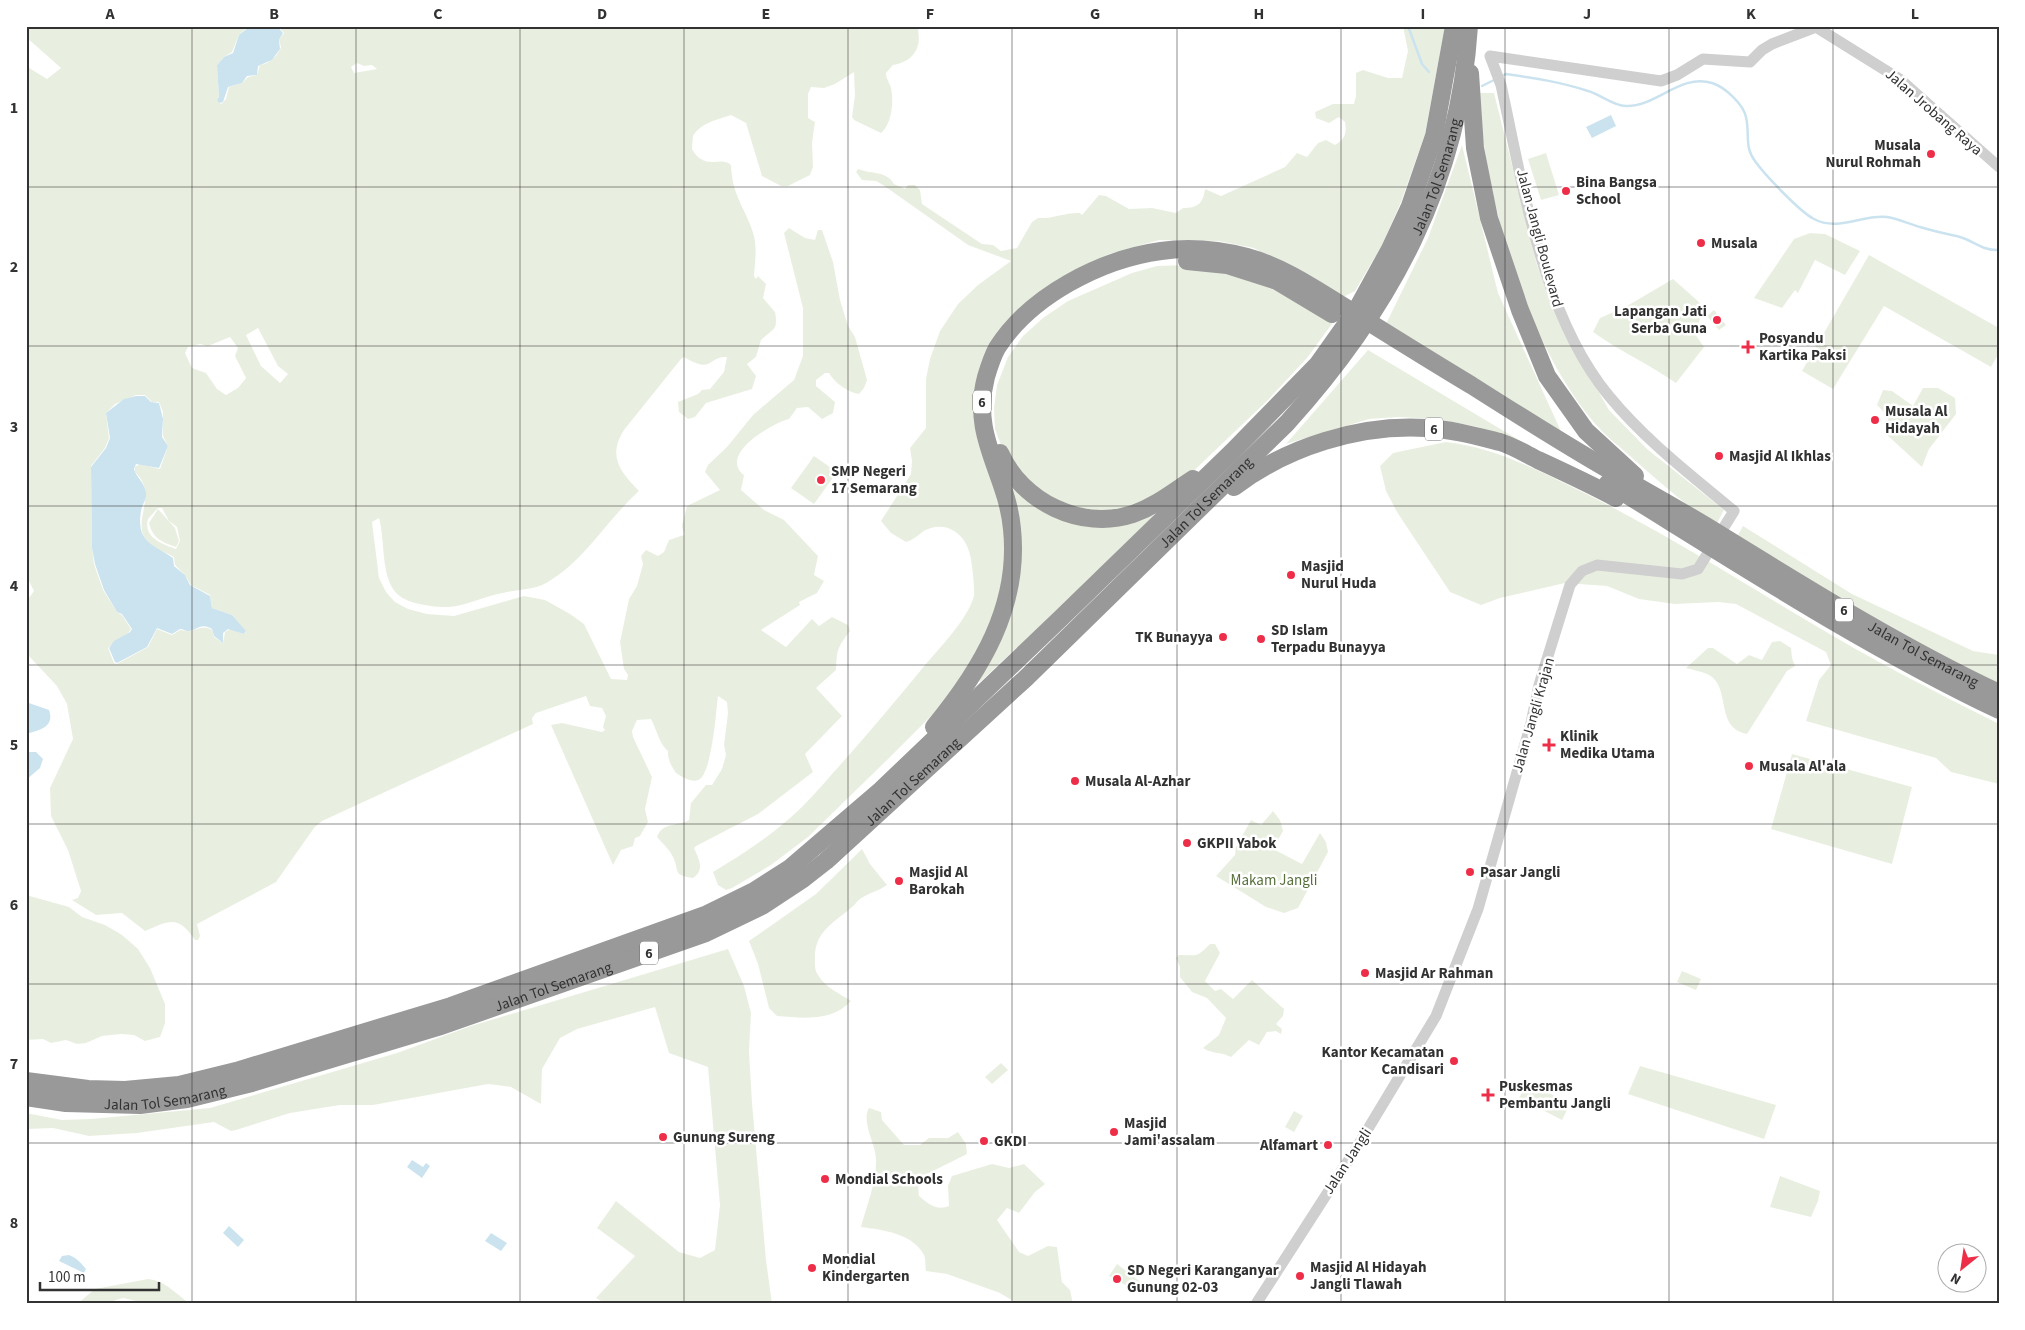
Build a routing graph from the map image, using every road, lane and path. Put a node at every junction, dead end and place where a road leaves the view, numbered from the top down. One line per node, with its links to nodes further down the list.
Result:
1 (1464, 28): 6 (highway, Jalan Tol Semarang / 6); 7 (highway, 6); 9 (highway, Jalan Tol Semarang / 6)
2 (1490, 56): 3 (street, Jalan Jrobang Raya); 8 (street, Jalan Jangli Boulevard)
3 (1999, 167)
4 (1328, 304): 5 (highway, 6); 6 (highway, 6); 13 (highway, 6)
5 (1391, 343): 7 (highway, 6); 10 (highway, 6)
6 (1232, 452): 13 (highway, Jalan Tol Semarang / 6)
7 (1694, 519): 11 (highway, Jalan Tol Semarang / 6)
8 (1722, 532): 14 (street, Jalan Jangli Krajan)
9 (1150, 556): 10 (highway, 6); 16 (highway, Jalan Tol Semarang / 6)
10 (1727, 556): 12 (highway, Jalan Tol Semarang / 6)
11 (1999, 693)
12 (1999, 710)
13 (881, 790): 15 (highway, Jalan Tol Semarang / 6)
14 (1436, 1016): 17 (street, Jalan Jangli)
15 (26, 1081)
16 (26, 1097)
17 (1256, 1304)

